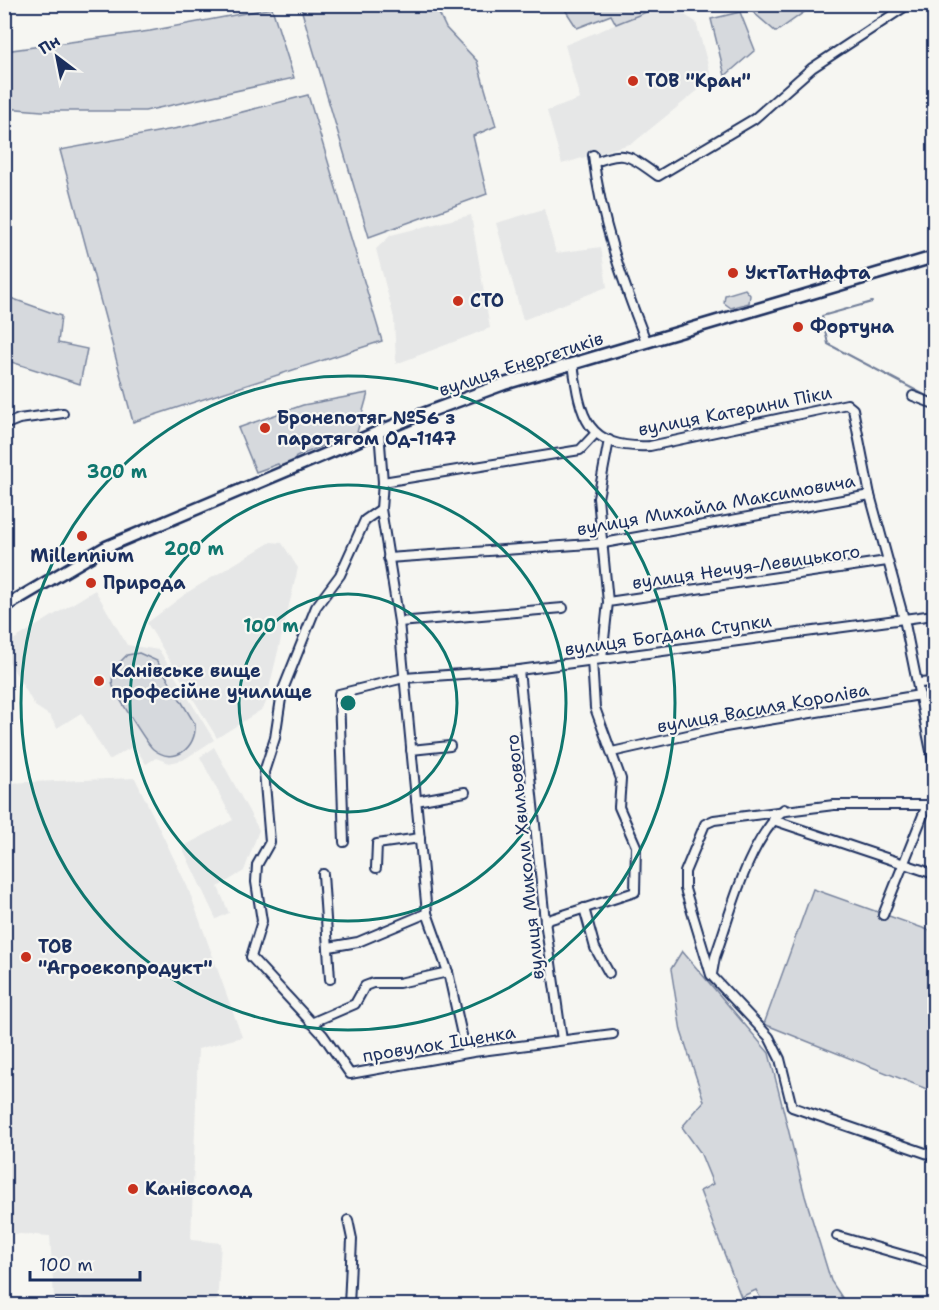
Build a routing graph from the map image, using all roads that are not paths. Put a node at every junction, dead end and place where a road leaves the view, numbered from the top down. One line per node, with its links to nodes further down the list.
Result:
1 (909, 4): 3 (street)
2 (934, 257): 3 (main road, вулиця Енергетиків)
3 (646, 341): 4 (main road, вулиця Енергетиків)
4 (573, 363): 9 (main road, вулиця Енергетиків); 10 (street)
5 (913, 396): 6 (street)
6 (934, 404)
7 (63, 413): 8 (street)
8 (4, 425)
9 (379, 431): 12 (street); 19 (main road, вулиця Енергетиків)
10 (595, 434): 11 (street, вулиця Катерини Піки); 12 (street)
11 (609, 440): 13 (street, вулиця Катерини Піки); 15 (street)
12 (383, 482): 14 (street)
13 (870, 495): 15 (street, вулиця Михайла Максимовича); 17 (street)
14 (381, 509): 16 (street); 55 (street, провулок Іщенка)
15 (604, 543): 16 (street, вулиця Михайла Максимовича); 18 (street)
16 (388, 558): 23 (street)
17 (887, 561): 18 (street, вулиця Нечуя-Левицького); 22 (street)
18 (608, 602): 24 (street)
19 (4, 607)
20 (563, 608): 23 (street)
21 (934, 615): 22 (street, вулиця Богдана Ступки)
22 (904, 619): 24 (street, вулиця Богдана Ступки); 29 (street)
23 (399, 622): 27 (street)
24 (602, 658): 25 (street, вулиця Богдана Ступки)
25 (592, 660): 26 (street, вулиця Богдана Ступки); 33 (street)
26 (519, 670): 27 (street, вулиця Богдана Ступки); 49 (street, вулиця Миколи Хвильового)
27 (404, 678): 32 (street); 41 (street, вулиця Богдана Ступки)
28 (934, 682): 29 (street)
29 (918, 683): 30 (street)
30 (920, 695): 33 (street, вулиця Василя Короліва); 34 (street)
31 (450, 746): 32 (street)
32 (411, 750): 36 (street)
33 (612, 752): 46 (street)
34 (934, 766)
35 (465, 792): 36 (street)
36 (416, 801): 40 (street)
37 (931, 805): 38 (street); 42 (street)
38 (784, 809): 39 (street); 53 (street)
39 (773, 820): 42 (street); 53 (street)
40 (420, 838): 43 (street); 47 (street)
41 (344, 842)
42 (905, 864): 45 (street); 48 (street)
43 (376, 868)
44 (322, 874): 50 (street)
45 (934, 874)
46 (584, 908): 49 (street); 52 (street)
47 (427, 913): 50 (street); 51 (street)
48 (883, 915)
49 (545, 921): 57 (street, вулиця Миколи Хвильового)
50 (329, 947): 54 (street)
51 (448, 972): 55 (street); 58 (street)
52 (609, 973)
53 (711, 975): 59 (street)
54 (330, 979)
55 (311, 1023): 58 (street, провулок Іщенка)
56 (613, 1034): 57 (street, провулок Іщенка)
57 (562, 1040): 58 (street, провулок Іщенка)
58 (465, 1053)
59 (934, 1156)
60 (348, 1220): 65 (street)
61 (837, 1236): 62 (street)
62 (934, 1264)
63 (41, 1305): 64 (street)
64 (78, 1305)
65 (349, 1305)

